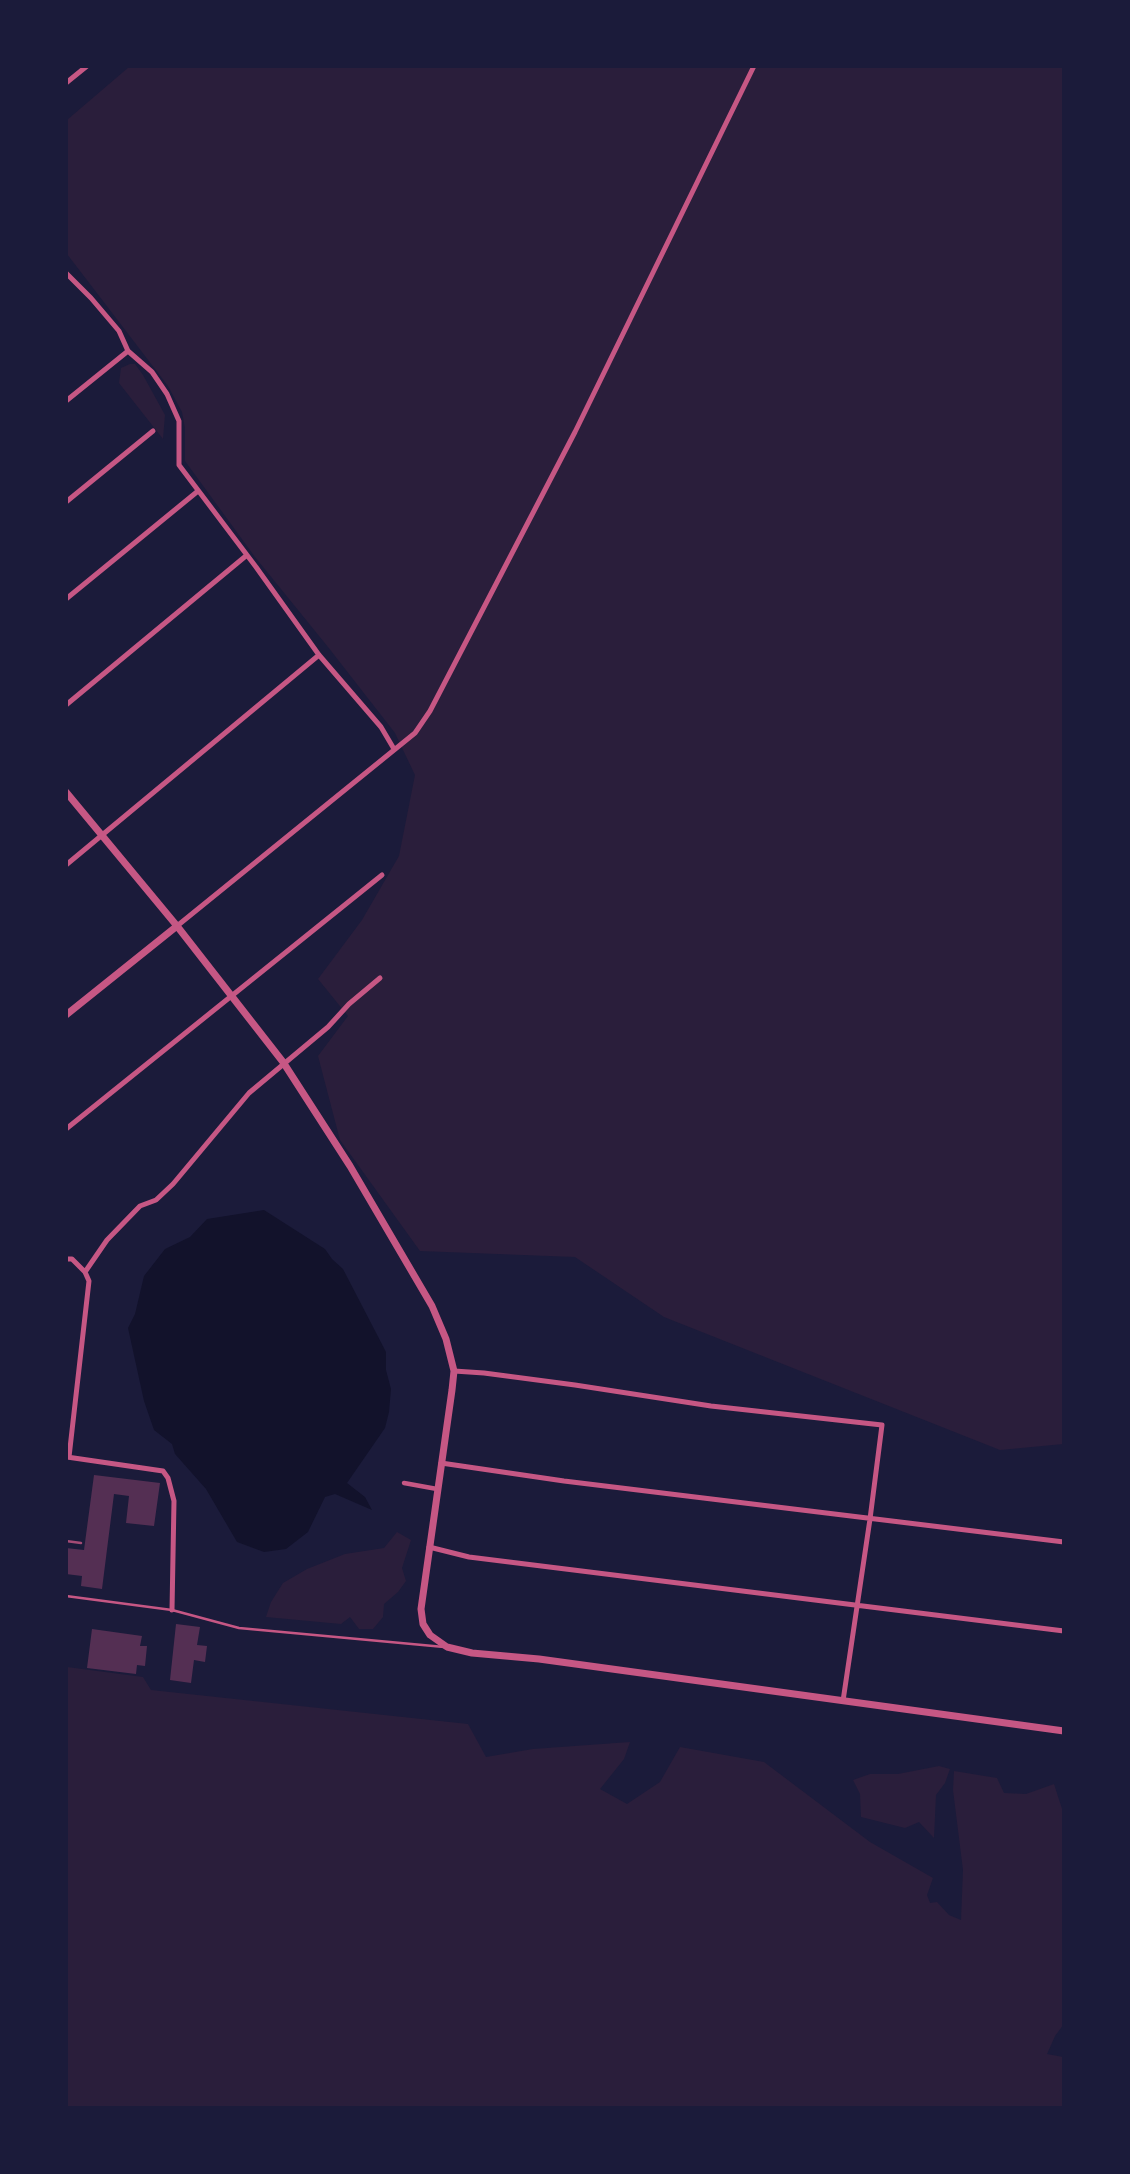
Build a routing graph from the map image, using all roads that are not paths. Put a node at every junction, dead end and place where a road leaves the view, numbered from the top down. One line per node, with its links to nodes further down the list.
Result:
1 (87, 66): 3 (street)
2 (754, 66): 14 (street)
3 (66, 83)
4 (66, 273): 5 (street)
5 (128, 351): 6 (street); 8 (street)
6 (66, 401)
7 (153, 431): 9 (street)
8 (198, 491): 10 (street); 11 (street)
9 (66, 502)
10 (247, 555): 12 (street); 13 (street)
11 (66, 599)
12 (319, 654): 14 (street); 16 (street)
13 (66, 705)
14 (394, 750): 19 (street)
15 (66, 792): 16 (street)
16 (103, 836): 17 (street); 19 (street)
17 (66, 865)
18 (382, 875): 21 (street)
19 (177, 926): 21 (street); 22 (street)
20 (380, 978): 23 (street)
21 (232, 995): 23 (street); 24 (street)
22 (66, 1015)
23 (283, 1062): 26 (street); 27 (street)
24 (66, 1129)
25 (66, 1259): 26 (street)
26 (85, 1272): 28 (street)
27 (454, 1371): 29 (street); 32 (street)
28 (68, 1457): 37 (street)
29 (441, 1463): 31 (street); 32 (street)
30 (404, 1483): 31 (street)
31 (437, 1489): 34 (street)
32 (870, 1518): 33 (street); 36 (street)
33 (1063, 1542)
34 (429, 1546): 36 (street); 39 (street)
35 (66, 1596): 37 (lane)
36 (856, 1606): 38 (street); 40 (street)
37 (172, 1610): 39 (lane)
38 (1063, 1631)
39 (447, 1647): 40 (street)
40 (843, 1701): 41 (street)
41 (1063, 1731)

